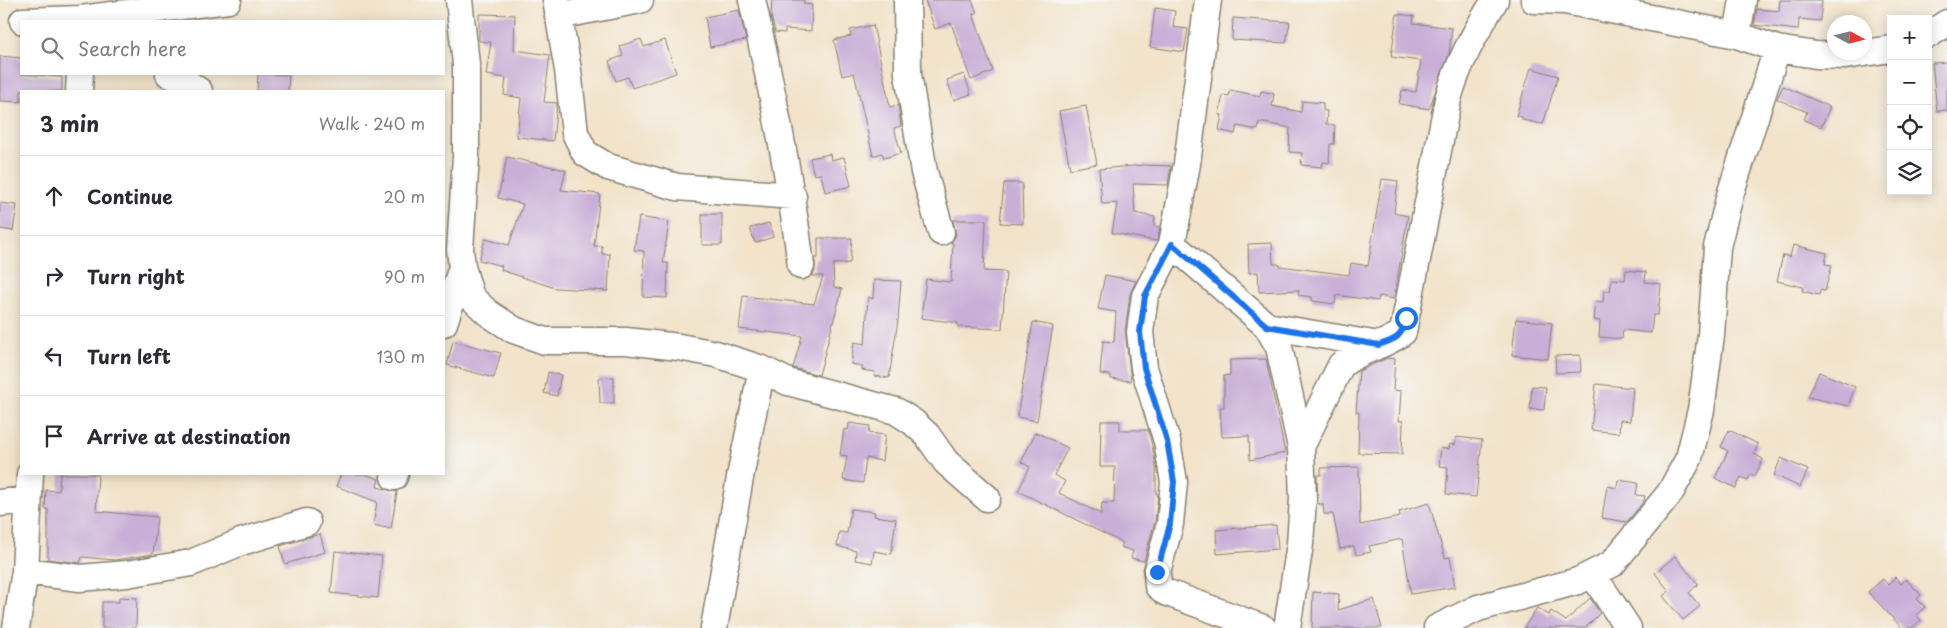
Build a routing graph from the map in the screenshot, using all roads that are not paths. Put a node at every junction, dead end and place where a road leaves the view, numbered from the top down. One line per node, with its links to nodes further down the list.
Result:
1 (226, 0): 11 (street)
2 (459, 0): 27 (street)
3 (640, 0): 10 (street)
4 (752, 0): 23 (street)
5 (907, 0): 24 (street)
6 (1208, 0): 25 (street)
7 (1495, 0): 30 (street)
8 (1534, 0): 16 (street)
9 (1743, 0): 16 (street)
10 (557, 8): 23 (street)
11 (81, 20)
12 (20, 21): 13 (street)
13 (0, 22)
14 (1947, 23): 15 (street)
15 (1932, 32)
16 (1737, 35): 17 (street)
17 (1777, 49): 18 (street); 39 (street)
18 (1887, 50)
19 (80, 75): 21 (street)
20 (171, 75): 22 (street)
21 (79, 90)
22 (198, 90)
23 (793, 196): 26 (street)
24 (941, 232)
25 (1172, 244): 29 (street); 42 (street)
26 (801, 266)
27 (462, 267): 28 (street); 31 (street)
28 (445, 321)
29 (1267, 326): 30 (street); 32 (street)
30 (1379, 345): 32 (street)
31 (762, 369): 34 (street); 41 (street)
32 (1300, 447): 43 (street)
33 (30, 475): 35 (street)
34 (987, 498)
35 (27, 500): 36 (street); 38 (street)
36 (0, 503)
37 (307, 522): 38 (street)
38 (25, 571): 40 (street)
39 (1593, 575): 44 (street); 45 (street)
40 (16, 628)
41 (714, 628)
42 (1263, 628)
43 (1287, 628)
44 (1437, 628)
45 (1628, 628)

